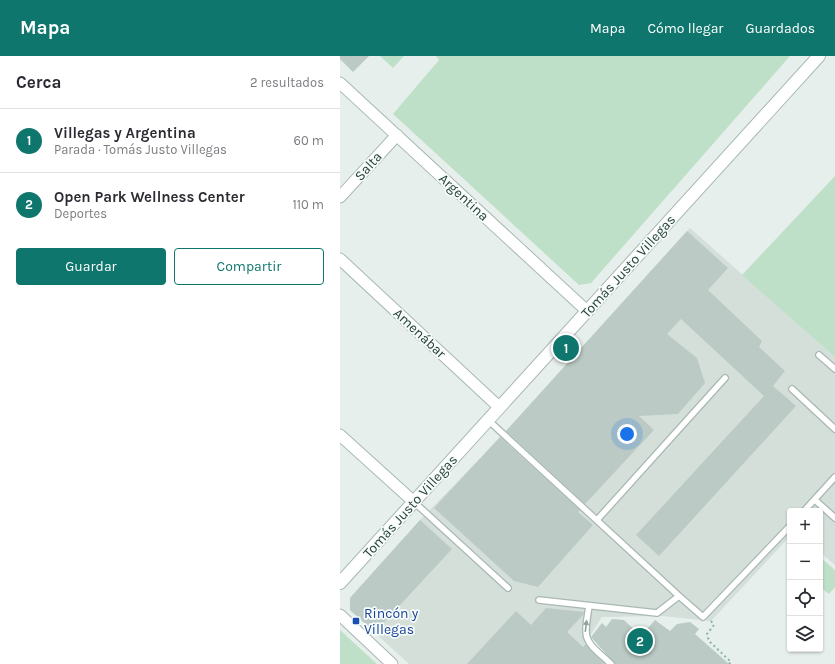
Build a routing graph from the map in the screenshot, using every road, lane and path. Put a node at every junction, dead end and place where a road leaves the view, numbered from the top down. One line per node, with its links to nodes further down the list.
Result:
1 (819, 56): 6 (street, Tomás Justo Villegas)
2 (340, 83): 3 (street, Argentina)
3 (397, 135): 4 (street, Salta); 6 (street, Argentina)
4 (340, 197)
5 (340, 259): 11 (street, Amenábar)
6 (587, 311): 11 (street, Tomás Justo Villegas)
7 (819, 355): 8 (lane)
8 (835, 369)
9 (725, 378): 20 (lane)
10 (792, 390): 13 (lane)
11 (499, 408): 12 (street, Tomás Justo Villegas)
12 (488, 420): 17 (street, Tomás Justo Villegas); 20 (lane)
13 (835, 429)
14 (340, 435): 17 (street)
15 (835, 477): 16 (lane)
16 (815, 500): 18 (lane); 19 (lane)
17 (414, 502): 22 (street, Tomás Justo Villegas); 23 (lane)
18 (807, 508)
19 (835, 518)
20 (597, 520): 24 (lane)
21 (787, 529): 28 (lane)
22 (340, 583)
23 (508, 588)
24 (679, 596): 26 (lane); 28 (lane)
25 (539, 600): 26 (lane)
26 (589, 606): 30 (lane, one-way to 26)
27 (340, 615): 29 (street)
28 (703, 616): 31 (path)
29 (392, 664)
30 (611, 664)
31 (729, 664)

